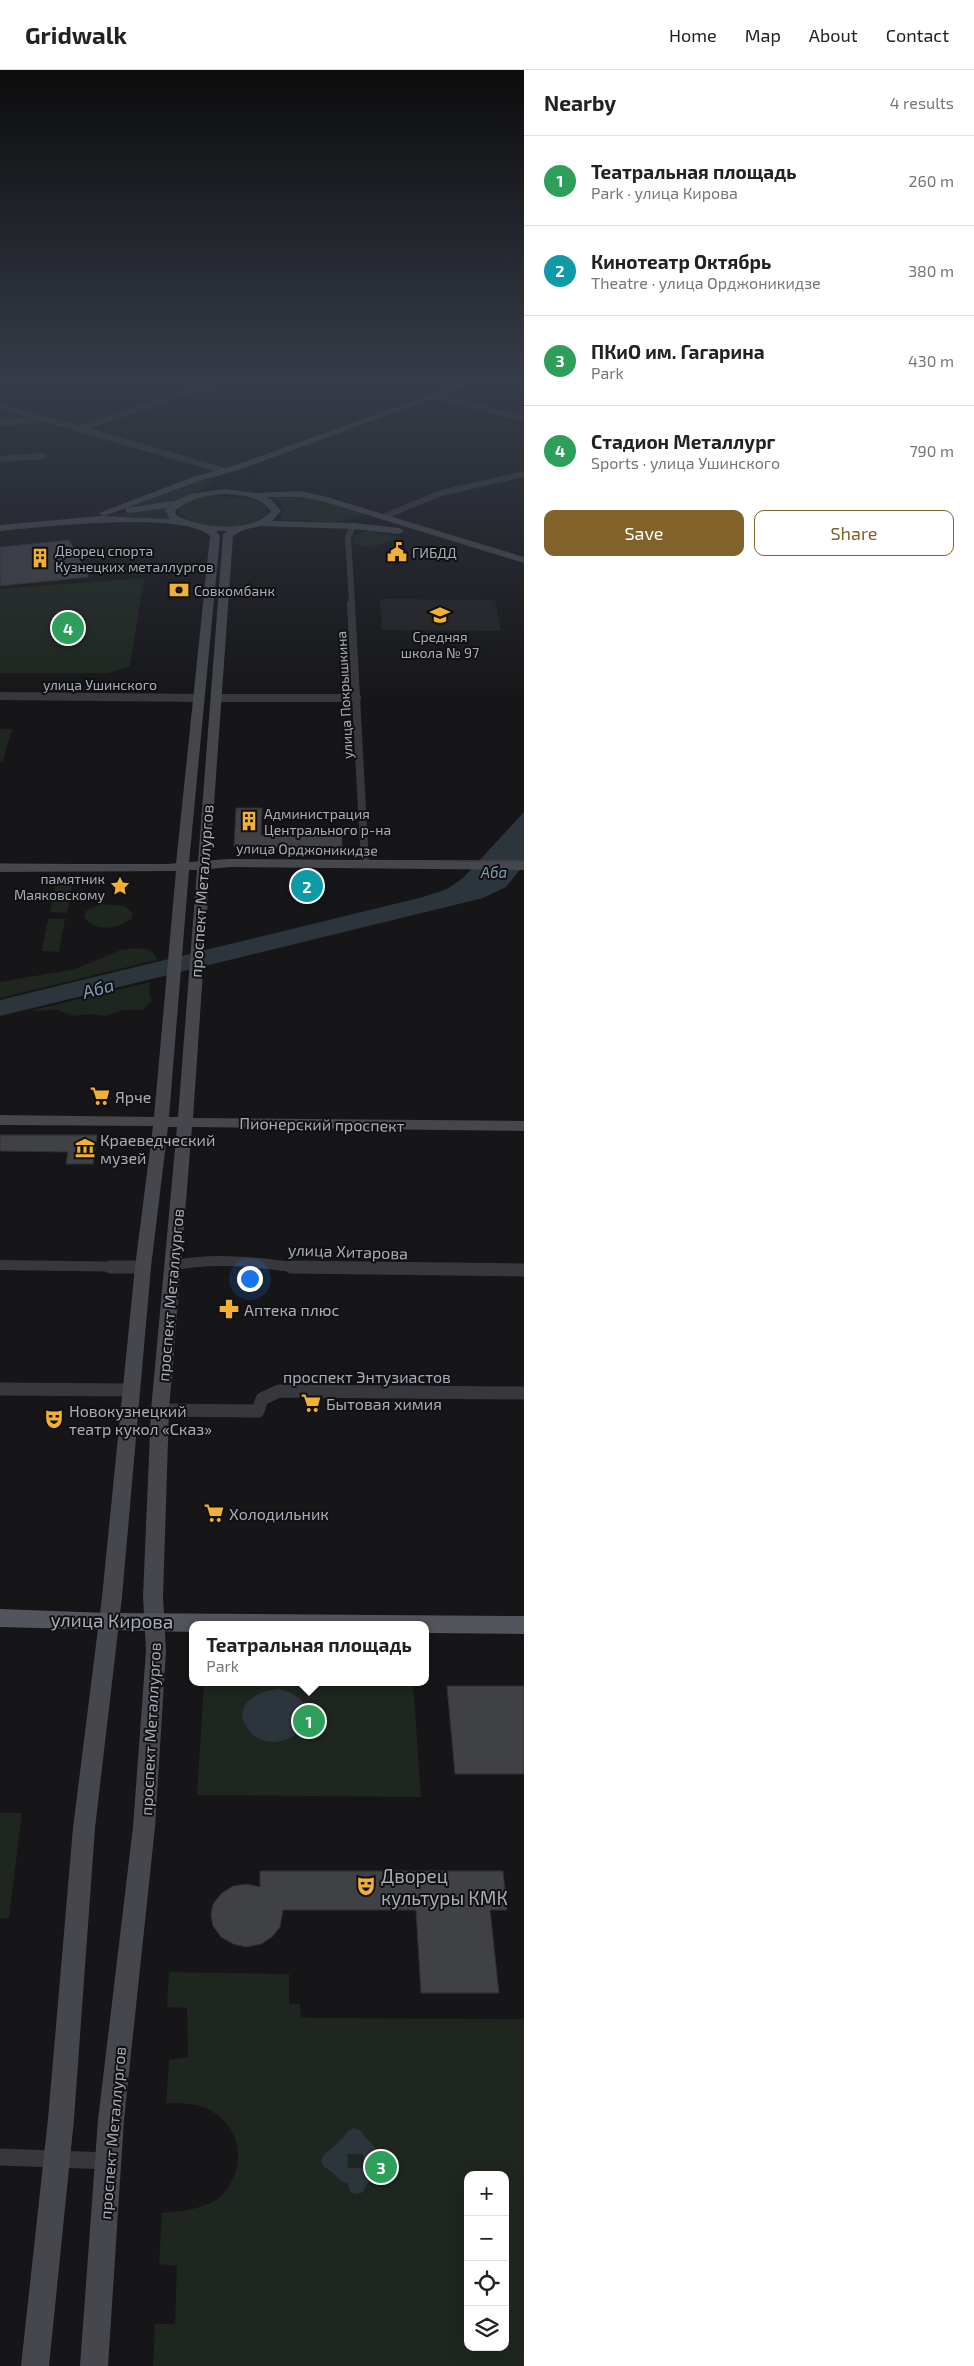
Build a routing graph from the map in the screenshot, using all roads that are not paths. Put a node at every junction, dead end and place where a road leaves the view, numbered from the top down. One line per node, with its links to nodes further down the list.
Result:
1 (174, 487): 8 (main road)
2 (209, 487): 5 (main road)
3 (238, 487): 6 (main road)
4 (467, 487): 9 (street)
5 (202, 494): 6 (main road); 7 (main road)
6 (248, 495): 9 (main road); 12 (main road)
7 (174, 504): 8 (main road); 11 (main road)
8 (104, 513): 10 (main road)
9 (383, 517): 17 (main road)
10 (59, 522): 11 (main road); 14 (main road)
11 (180, 522): 15 (main road)
12 (262, 523): 13 (main road); 16 (main road)
13 (353, 526): 18 (main road); 22 (street, улица Покрышкина)
14 (0, 528)
15 (204, 528): 16 (main road); 20 (main road, проспект Металлургов)
16 (238, 528): 21 (main road, проспект Металлургов)
17 (524, 560)
18 (524, 570)
19 (0, 696): 20 (street, улица Ушинского)
20 (200, 698): 28 (main road, проспект Металлургов)
21 (217, 698): 22 (street); 25 (main road, проспект Металлургов)
22 (357, 698): 26 (street, улица Покрышкина)
23 (524, 855): 27 (main road, улица Орджоникидзе)
24 (0, 857): 28 (main road, улица Орджоникидзе)
25 (203, 859): 26 (main road, улица Орджоникидзе); 28 (main road, улица Орджоникидзе); 32 (main road, проспект Металлургов)
26 (365, 859): 27 (main road, улица Орджоникидзе)
27 (460, 860): 29 (main road, улица Орджоникидзе)
28 (183, 862): 30 (main road, улица Орджоникидзе); 31 (main road, проспект Металлургов)
29 (524, 866)
30 (0, 868)
31 (174, 983): 33 (main road, проспект Металлургов)
32 (194, 983): 33 (main road, проспект Металлургов)
33 (173, 1119): 34 (main road, Пионерский проспект); 35 (main road, Пионерский проспект); 37 (main road, проспект Металлургов); 38 (main road, проспект Металлургов)
34 (0, 1120)
35 (524, 1126)
36 (0, 1265): 38 (street)
37 (171, 1266): 39 (street, улица Хитарова); 43 (main road, проспект Металлургов)
38 (143, 1267): 41 (main road, проспект Металлургов)
39 (524, 1270)
40 (0, 1389): 41 (street)
41 (132, 1390): 45 (main road, проспект Металлургов)
42 (524, 1393): 43 (street, проспект Энтузиастов)
43 (160, 1410): 46 (main road, проспект Металлургов)
44 (0, 1618): 45 (main road, улица Кирова)
45 (107, 1622): 46 (main road, улица Кирова); 51 (main road, проспект Металлургов)
46 (155, 1622): 47 (main road, улица Кирова); 52 (main road, проспект Металлургов)
47 (189, 1622)
48 (429, 1624): 49 (main road, улица Кирова)
49 (524, 1625)
50 (0, 2158): 51 (street)
51 (57, 2159): 52 (street); 53 (main road, проспект Металлургов)
52 (108, 2161): 54 (main road, проспект Металлургов)
53 (35, 2366)
54 (94, 2366)

